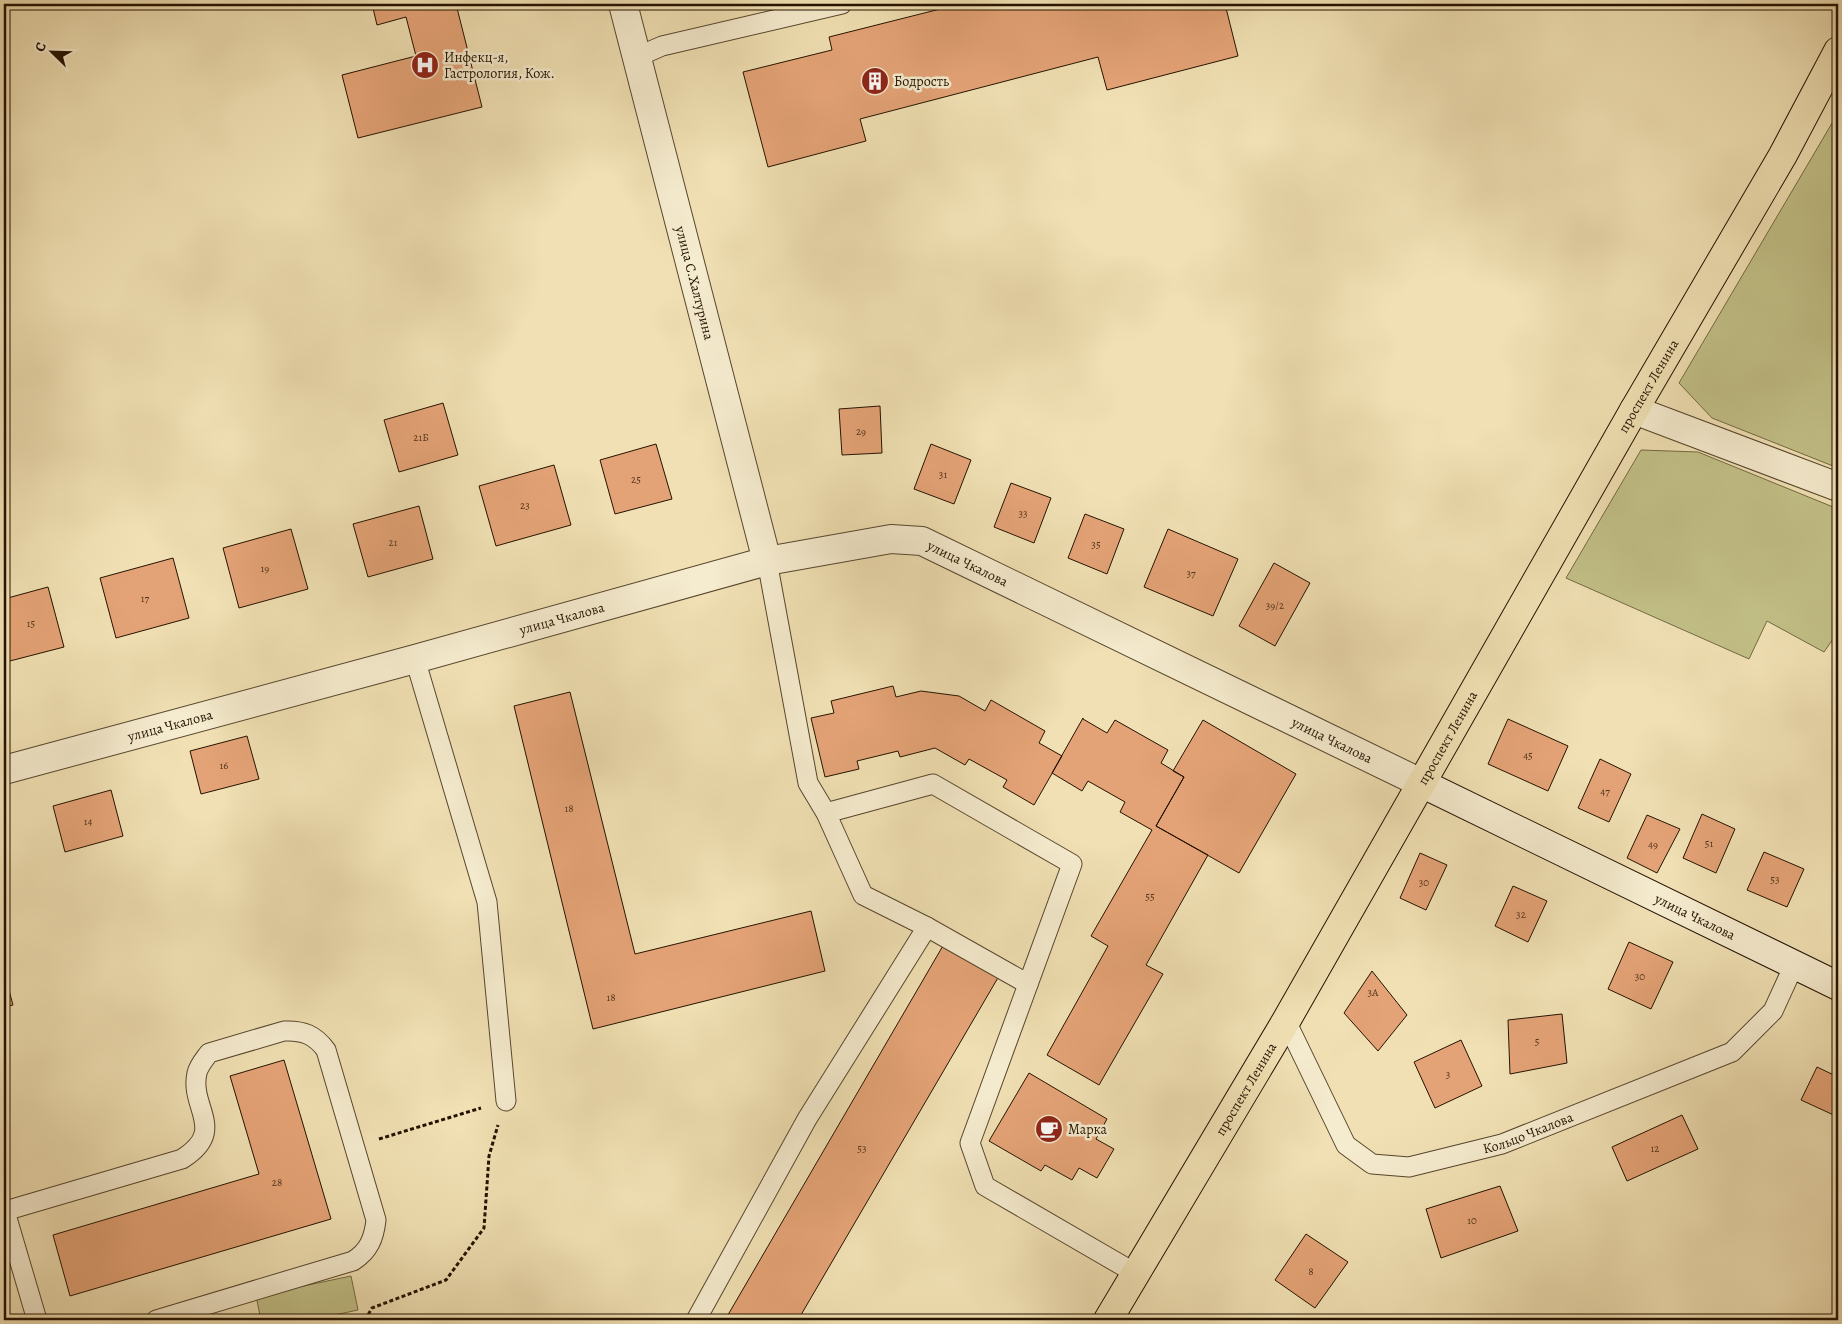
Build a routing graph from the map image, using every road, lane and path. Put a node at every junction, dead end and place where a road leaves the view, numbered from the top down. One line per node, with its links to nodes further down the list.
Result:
1 (623, 4): 4 (street, улица С.Халтурина)
2 (842, 4): 4 (lane)
3 (1838, 51): 6 (main road, проспект Ленина)
4 (637, 57): 9 (street, улица С.Халтурина)
5 (1838, 80): 6 (main road, проспект Ленина)
6 (1783, 155): 7 (main road, проспект Ленина)
7 (1634, 410): 8 (street); 12 (main road, проспект Ленина)
8 (1838, 487)
9 (767, 561): 10 (street, улица Чкалова); 12 (street, улица Чкалова); 13 (lane)
10 (415, 659): 11 (street, улица Чкалова); 19 (lane)
11 (4, 770)
12 (1421, 783): 15 (street, улица Чкалова); 18 (main road, проспект Ленина)
13 (826, 813): 14 (lane); 16 (lane)
14 (927, 927): 16 (lane); 26 (lane)
15 (1795, 963): 17 (street, улица Чкалова); 18 (lane, Кольцо Чкалова)
16 (1028, 984): 22 (lane)
17 (1838, 986)
18 (1286, 1021): 22 (main road, проспект Ленина)
19 (506, 1101): 20 (path); 25 (path)
20 (355, 1146): 21 (lane); 24 (lane)
21 (4, 1209): 23 (lane)
22 (1135, 1274): 27 (main road, проспект Ленина)
23 (37, 1320)
24 (156, 1320)
25 (366, 1320)
26 (696, 1320)
27 (1108, 1320)

